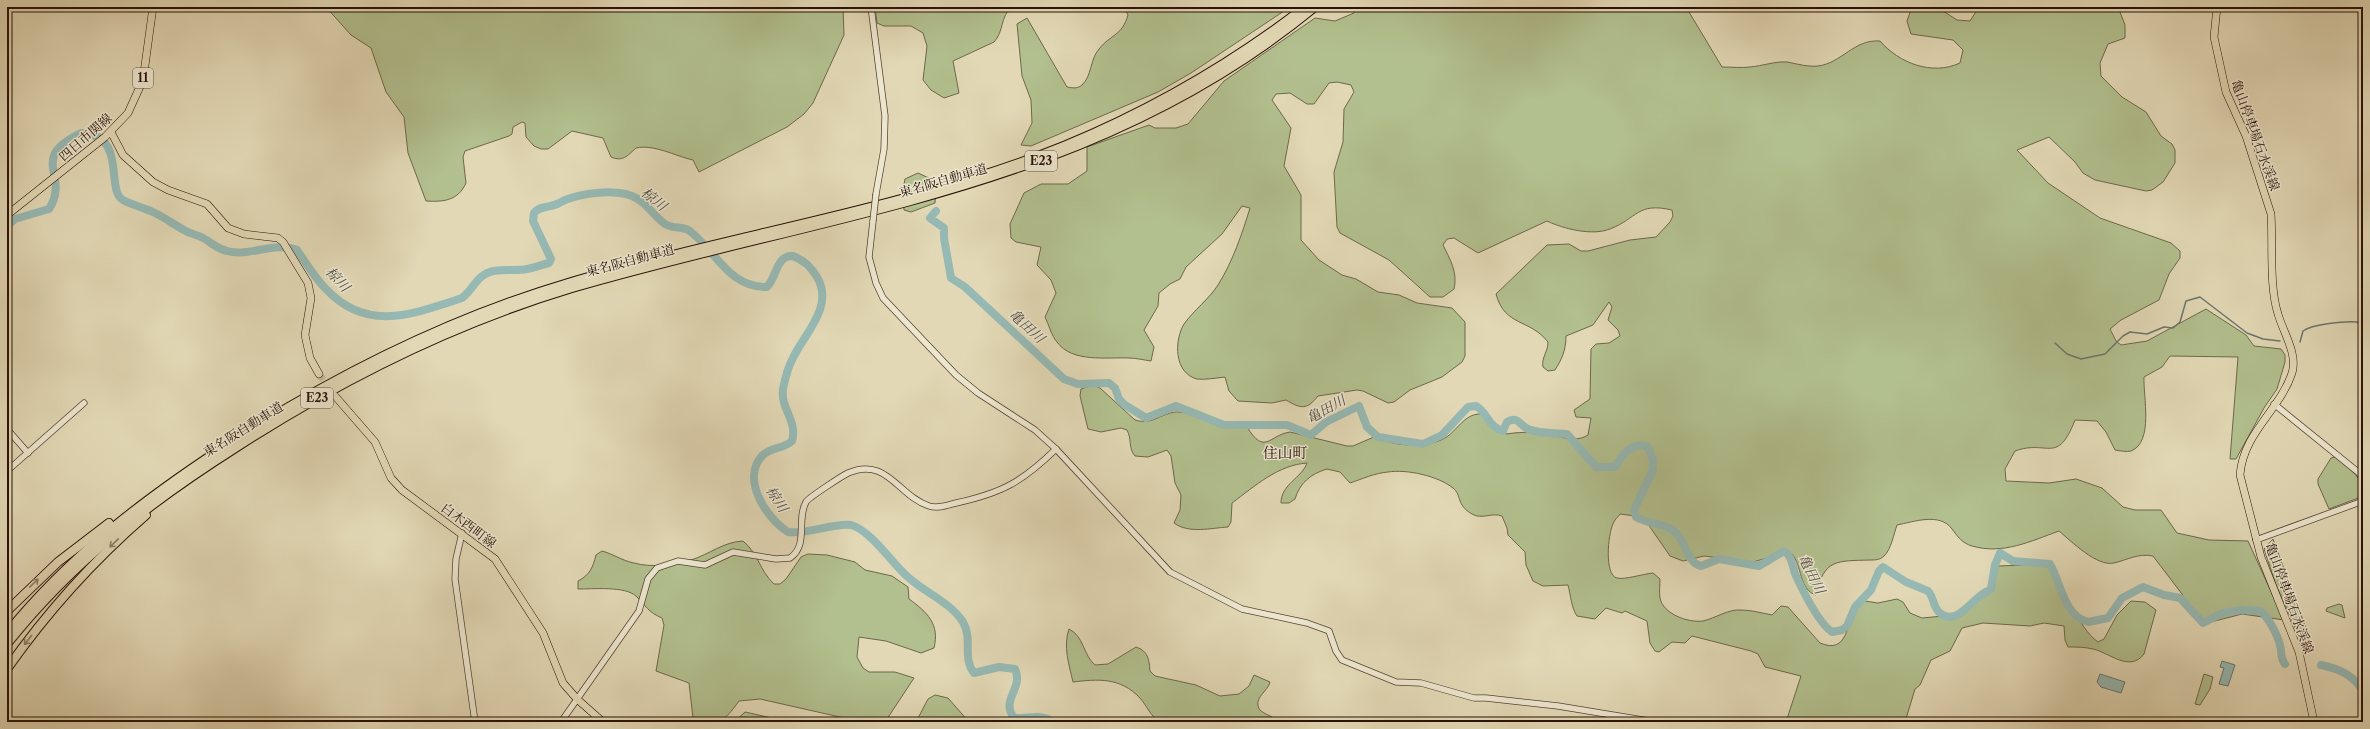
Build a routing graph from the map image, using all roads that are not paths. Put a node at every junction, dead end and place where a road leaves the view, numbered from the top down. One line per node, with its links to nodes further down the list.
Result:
1 (153, 7): 6 (main road, 四日市関線 / 11)
2 (871, 7): 14 (street, bridge)
3 (1305, 7): 8 (highway, 東名阪自動車道 / E23)
4 (1315, 7): 8 (highway, 東名阪自動車道 / E23)
5 (2217, 7): 12 (main road, 亀山停車場石水渓線)
6 (111, 132): 7 (main road, 四日市関線 / 11); 9 (main road)
7 (7, 216)
8 (734, 243): 17 (highway, 東名阪自動車道 / E23)
9 (319, 374)
10 (335, 396): 20 (main road, 白木西町線)
11 (84, 403): 15 (street)
12 (2274, 404): 18 (street); 21 (main road, 亀山停車場石水渓線)
13 (7, 429): 15 (street)
14 (1056, 449): 26 (street); 30 (street)
15 (28, 453): 16 (street)
16 (7, 471)
17 (184, 477): 22 (highway, one-way to 17); 23 (highway, 東名阪自動車道 / E23); 24 (highway, 東名阪自動車道 / E23); 25 (highway, one-way to 25)
18 (2363, 479)
19 (2363, 501): 21 (street)
20 (462, 533): 26 (main road, 白木西町線); 27 (street)
21 (2256, 540): 31 (main road, 亀山停車場石水渓線)
22 (7, 611)
23 (7, 633)
24 (7, 644)
25 (7, 669)
26 (576, 700): 28 (street); 29 (main road, 白木西町線)
27 (475, 722)
28 (561, 722)
29 (603, 722)
30 (1653, 722)
31 (2314, 722)

